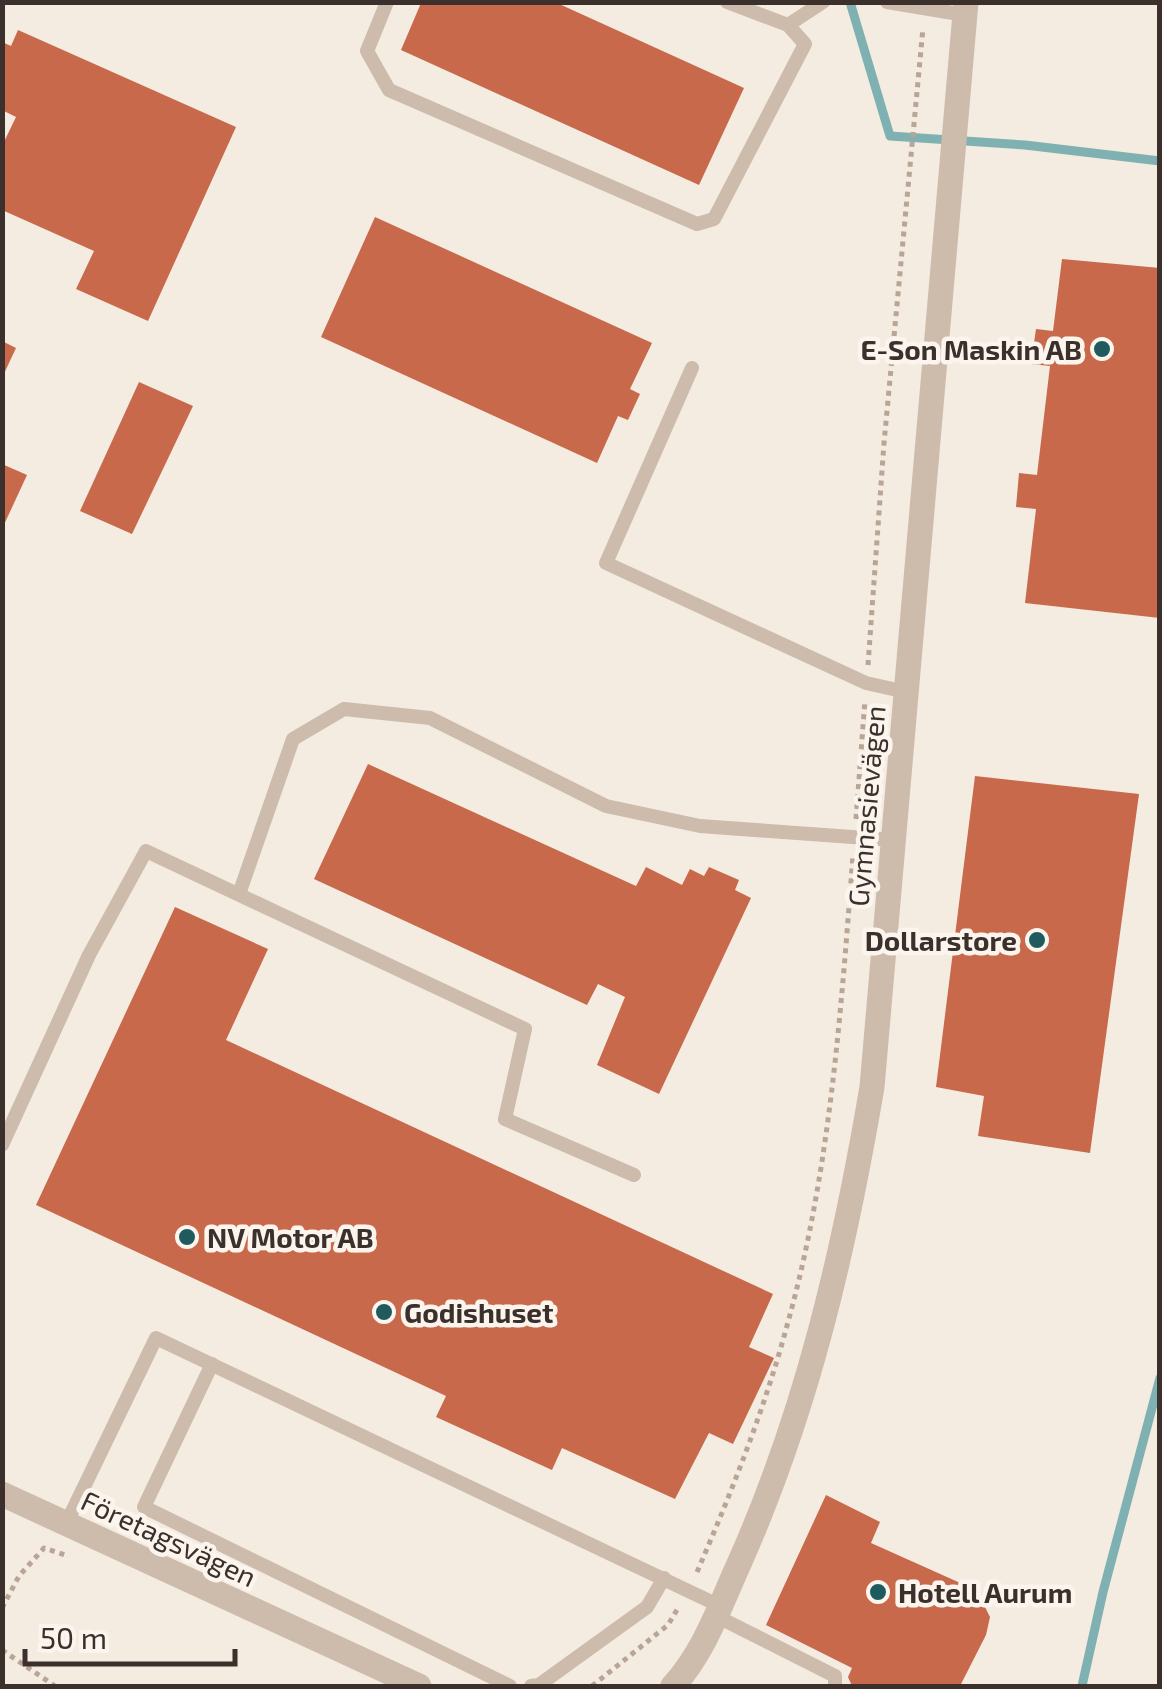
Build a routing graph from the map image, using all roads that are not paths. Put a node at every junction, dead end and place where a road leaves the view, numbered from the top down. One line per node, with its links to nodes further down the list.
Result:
1 (387, 2): 6 (lane)
2 (727, 2): 6 (lane)
3 (823, 2): 6 (lane)
4 (888, 2): 5 (lane)
5 (965, 9): 8 (street, Gymnasievägen)
6 (788, 25)
7 (692, 368): 8 (lane)
8 (906, 692): 9 (street, Gymnasievägen)
9 (894, 840): 10 (lane); 17 (street, Gymnasievägen)
10 (239, 894): 11 (lane); 12 (lane)
11 (2, 1145)
12 (634, 1175)
13 (212, 1364): 15 (lane); 16 (lane); 20 (lane)
14 (2, 1494): 15 (street, Företagsvägen)
15 (66, 1524): 19 (street, Företagsvägen)
16 (664, 1578): 17 (lane); 21 (lane)
17 (718, 1611): 18 (street, Gymnasievägen); 24 (lane)
18 (701, 1648): 22 (street); 23 (street)
19 (419, 1686)
20 (510, 1686)
21 (531, 1686)
22 (673, 1686)
23 (696, 1686)
24 (835, 1686)

